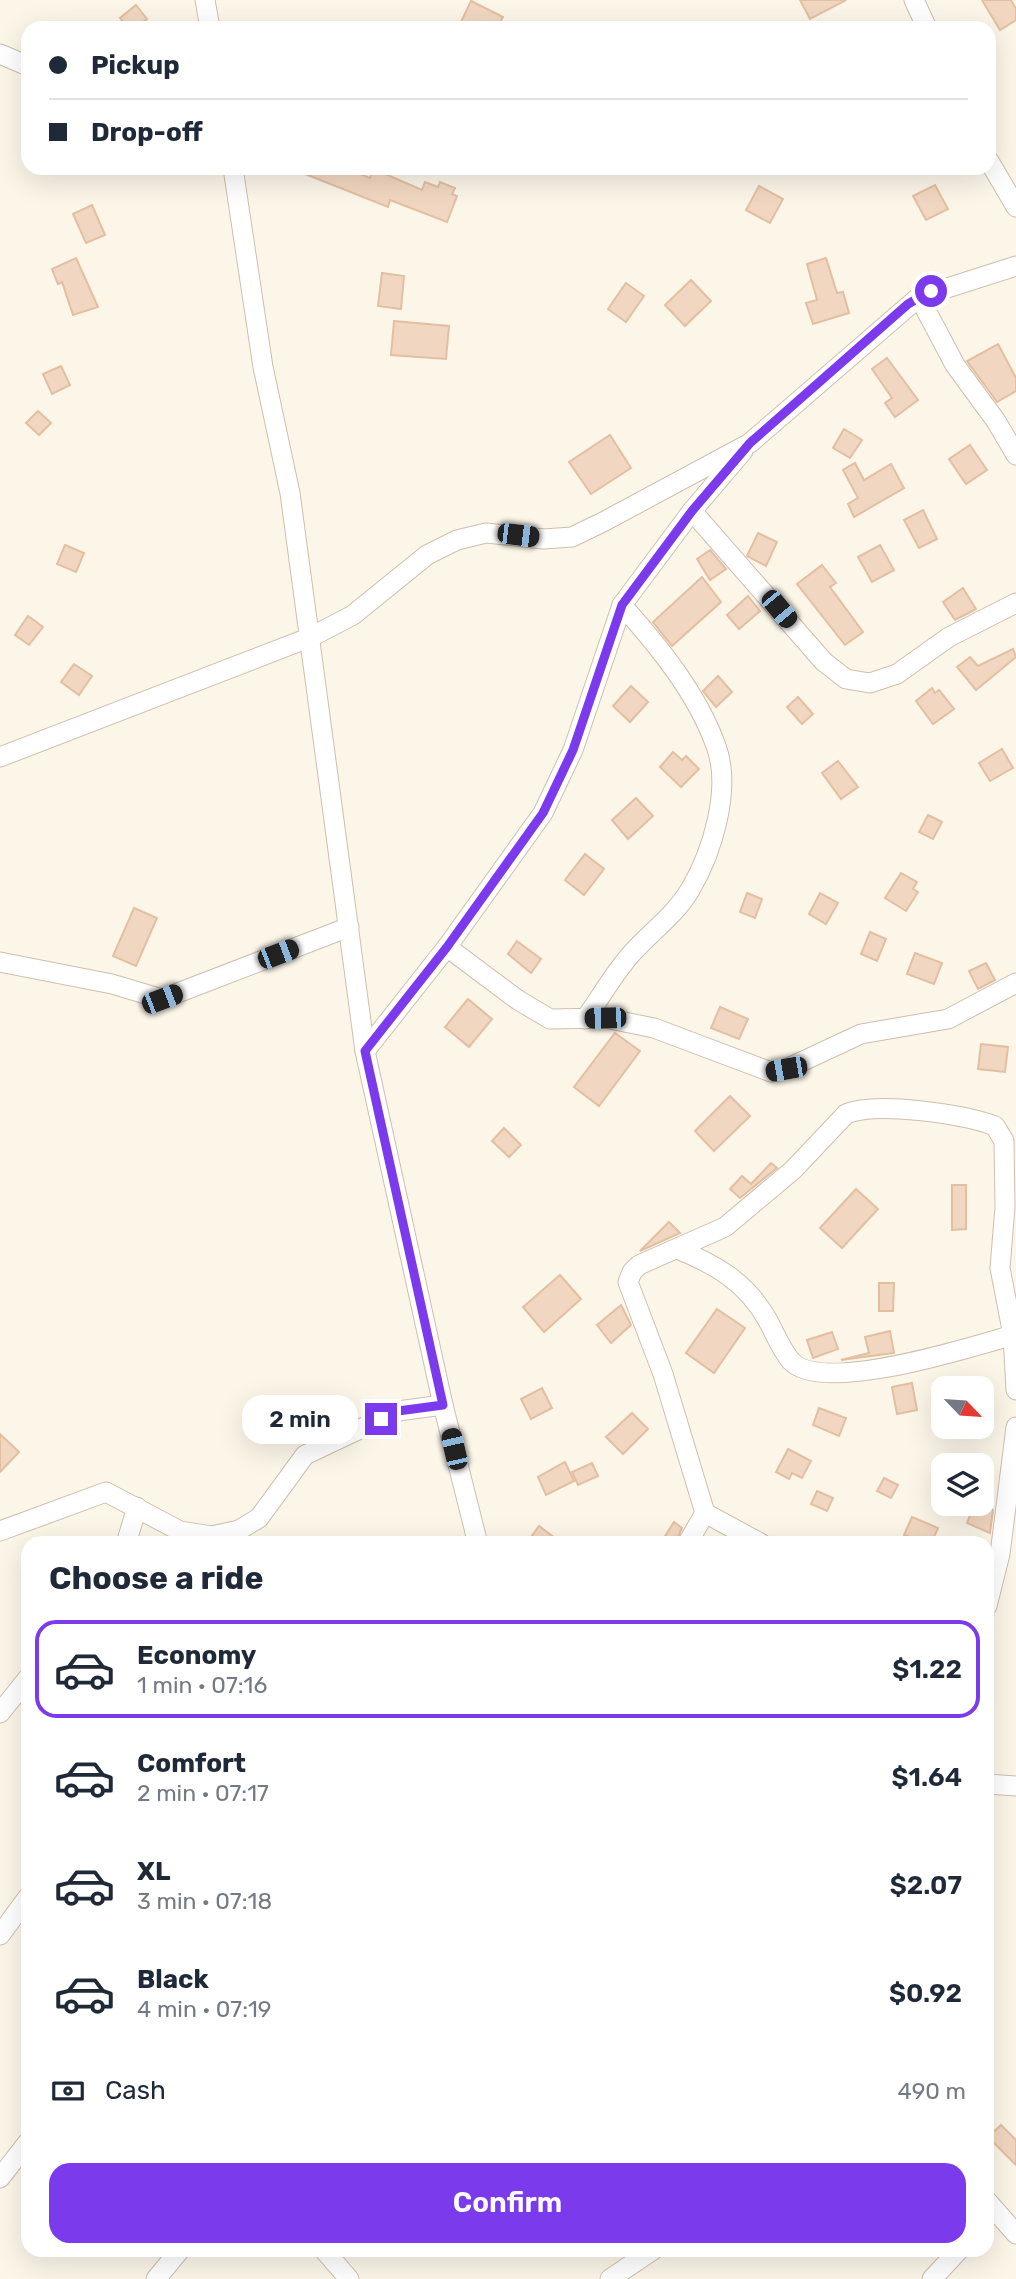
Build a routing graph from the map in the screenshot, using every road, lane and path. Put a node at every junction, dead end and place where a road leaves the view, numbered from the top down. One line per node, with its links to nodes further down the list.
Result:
1 (205, 0): 3 (street)
2 (914, 0): 4 (street)
3 (209, 21)
4 (924, 21)
5 (0, 54): 6 (street)
6 (21, 63)
7 (996, 173): 9 (street)
8 (234, 175): 17 (street)
9 (1016, 207)
10 (1016, 266): 11 (street)
11 (919, 298): 12 (street); 13 (street)
12 (750, 443): 14 (street); 17 (street)
13 (1016, 455)
14 (692, 511): 15 (street); 16 (street)
15 (1016, 603)
16 (622, 605): 20 (street); 23 (street)
17 (311, 637): 18 (street); 19 (street)
18 (0, 757)
19 (349, 927): 21 (street); 24 (street)
20 (447, 947): 23 (street); 24 (street)
21 (0, 962)
22 (1016, 983): 23 (street)
23 (585, 1019)
24 (365, 1051): 28 (street)
25 (677, 1249): 26 (street); 26 (street); 31 (street)
26 (1013, 1335): 27 (street)
27 (1016, 1390)
28 (443, 1405): 30 (street); 34 (street)
29 (1016, 1427): 37 (street)
30 (137, 1507): 32 (street); 33 (street)
31 (705, 1513): 35 (street); 36 (street)
32 (0, 1531)
33 (128, 1536)
34 (476, 1536)
35 (692, 1536)
36 (747, 1536)
37 (994, 1579)
38 (21, 1687): 39 (street)
39 (0, 1713)
40 (994, 1784): 41 (street)
41 (1016, 1786)
42 (21, 1906): 43 (street)
43 (0, 1935)
44 (21, 2151): 45 (street)
45 (0, 2178)
46 (994, 2214): 47 (street)
47 (1016, 2234)
48 (174, 2257): 52 (street)
49 (330, 2257): 53 (street)
50 (643, 2257): 54 (street)
51 (952, 2257): 55 (street)
52 (156, 2279)
53 (349, 2279)
54 (610, 2279)
55 (932, 2279)

